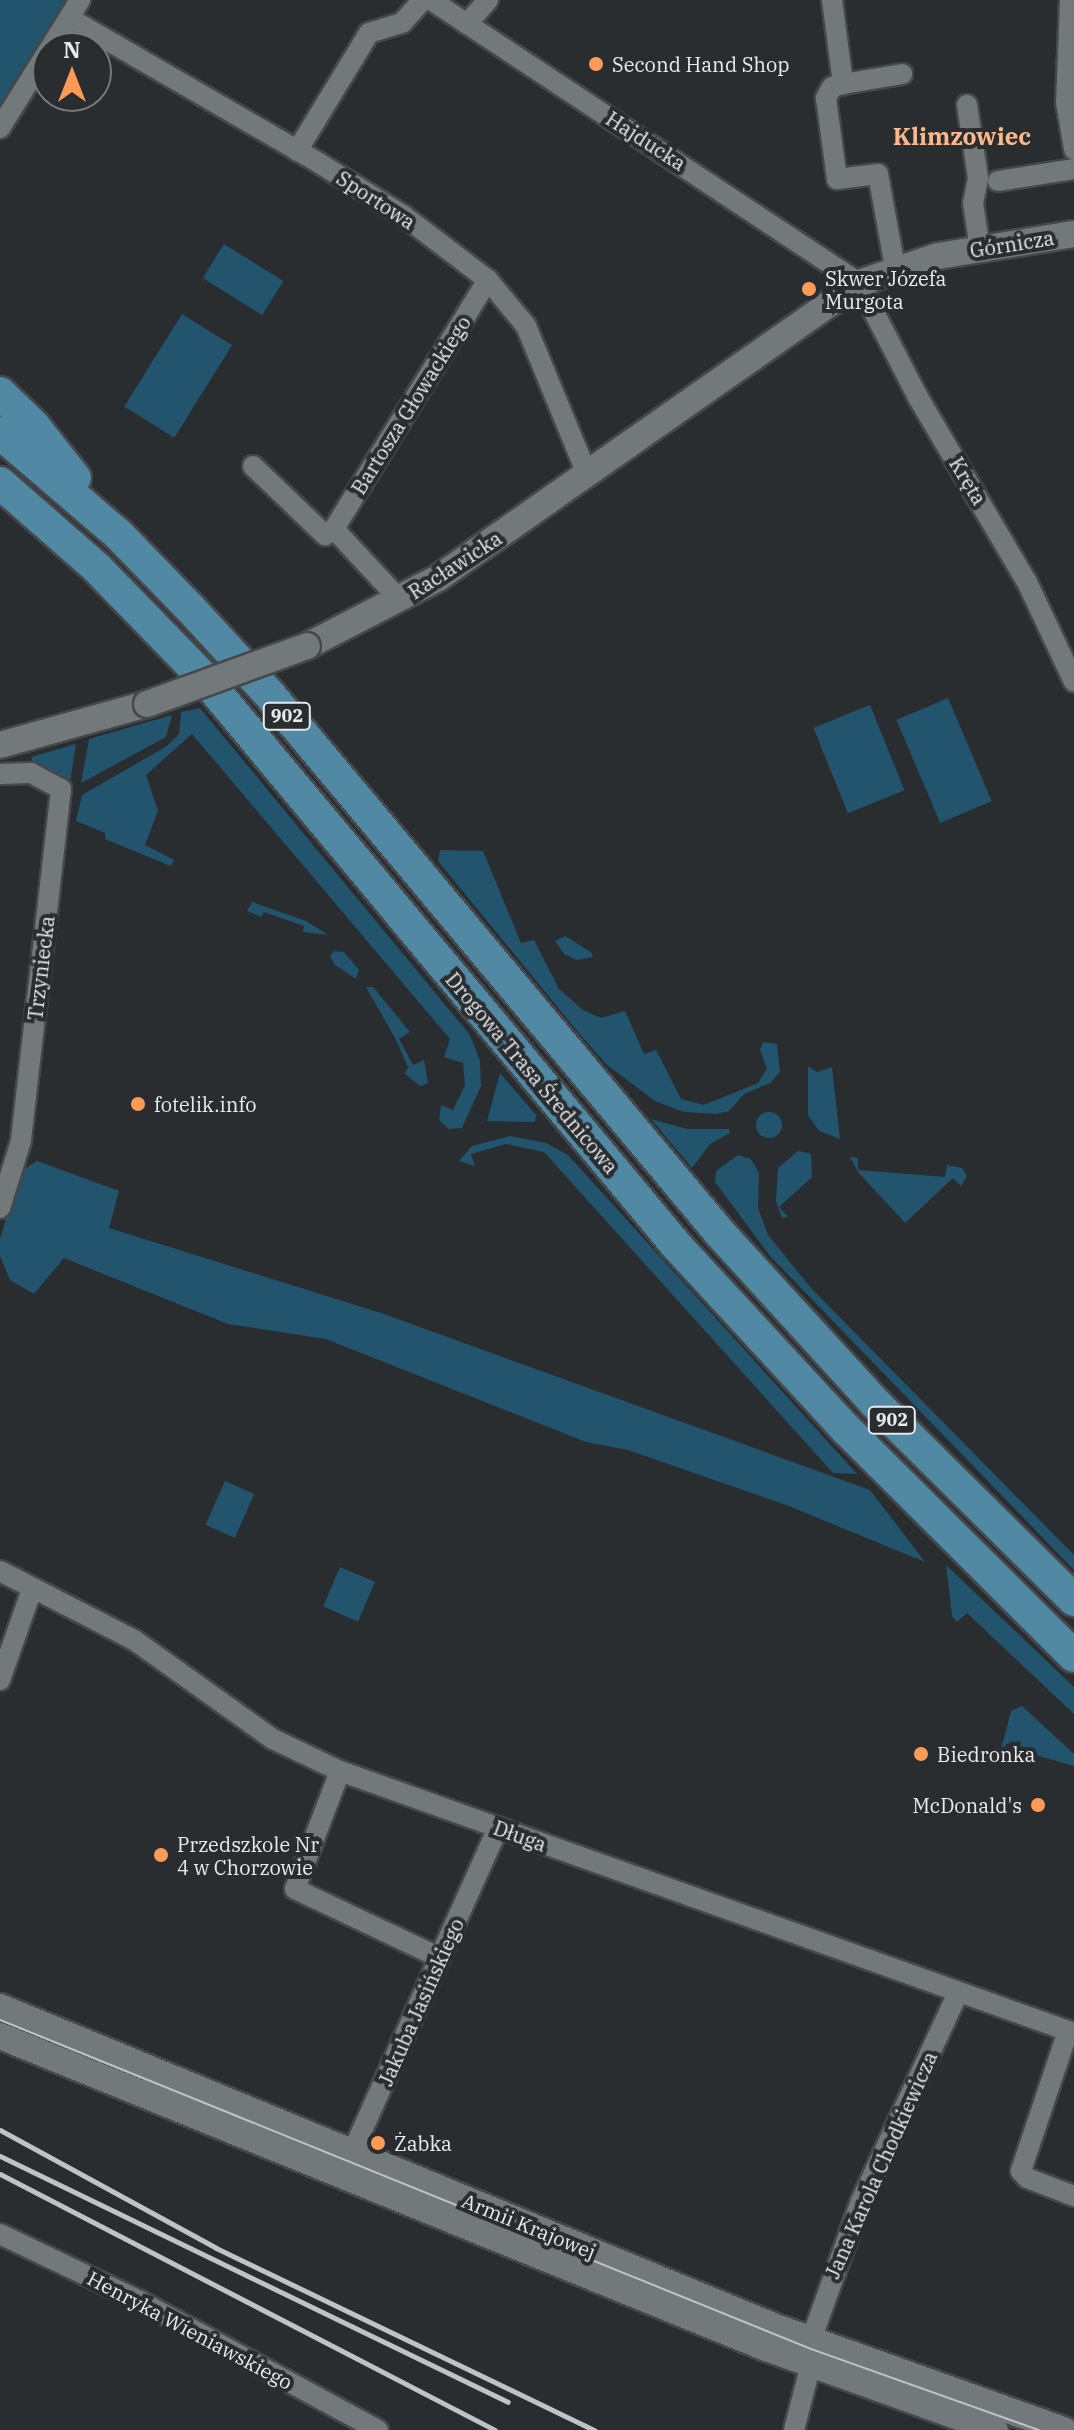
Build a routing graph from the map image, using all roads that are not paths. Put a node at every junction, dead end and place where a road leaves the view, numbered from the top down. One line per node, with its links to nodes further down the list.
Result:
1 (80, 0): 7 (street)
2 (423, 0): 16 (street)
3 (431, 0): 8 (street, Hajducka)
4 (488, 0): 8 (street)
5 (832, 0): 12 (street)
6 (1070, 0): 15 (street)
7 (69, 18): 9 (street); 16 (street, Sportowa)
8 (467, 24): 23 (street, Hajducka)
9 (60, 32)
10 (902, 74): 12 (street)
11 (32, 77): 14 (street)
12 (843, 84): 21 (street)
13 (967, 105): 20 (street)
14 (0, 128)
15 (1074, 149)
16 (297, 151): 22 (street, Sportowa)
17 (1074, 169): 18 (street)
18 (998, 181)
19 (1074, 234): 20 (street, Górnicza)
20 (980, 249): 21 (street, Górnicza)
21 (895, 268): 23 (street, Górnicza)
22 (488, 280): 27 (street, Sportowa); 29 (street, Bartosza Głowackiego)
23 (859, 283): 27 (street, Racławicka); 32 (street, Kręta)
24 (0, 393): 30 (main road)
25 (0, 433): 30 (main road, Drogowa Trasa Średnicowa / 902)
26 (253, 466): 29 (street)
27 (587, 474): 31 (street, Racławicka)
28 (0, 483): 39 (main road, Drogowa Trasa Średnicowa / 902)
29 (334, 529): 31 (street)
30 (118, 534): 38 (main road, Drogowa Trasa Średnicowa / 902)
31 (400, 600): 33 (street, Racławicka, bridge)
32 (1074, 682)
33 (0, 745)
34 (0, 774): 35 (street, Trzyniecka)
35 (0, 1208)
36 (0, 1571): 37 (street, Długa)
37 (32, 1589): 40 (street); 41 (street, Długa)
38 (1074, 1600)
39 (1074, 1656)
40 (0, 1680)
41 (340, 1771): 42 (street, Długa); 43 (street)
42 (498, 1828): 43 (street, Jakuba Jasińskiego); 44 (street, Długa)
43 (440, 1958): 48 (street, Jakuba Jasińskiego)
44 (958, 1993): 46 (street, Długa); 51 (street, Jana Karola Chodkiewicza)
45 (0, 2007): 48 (street, Armii Krajowej)
46 (1071, 2032): 49 (street)
47 (0, 2036): 48 (street, Armii Krajowej)
48 (347, 2165): 51 (street, Armii Krajowej)
49 (1074, 2196)
50 (0, 2234): 52 (street, Henryka Wieniawskiego)
51 (811, 2352): 53 (street, Jana Karola Chodkiewicza); 54 (street, Armii Krajowej); 55 (street, Armii Krajowej)
52 (378, 2430)
53 (794, 2430)
54 (995, 2430)
55 (1064, 2430)

